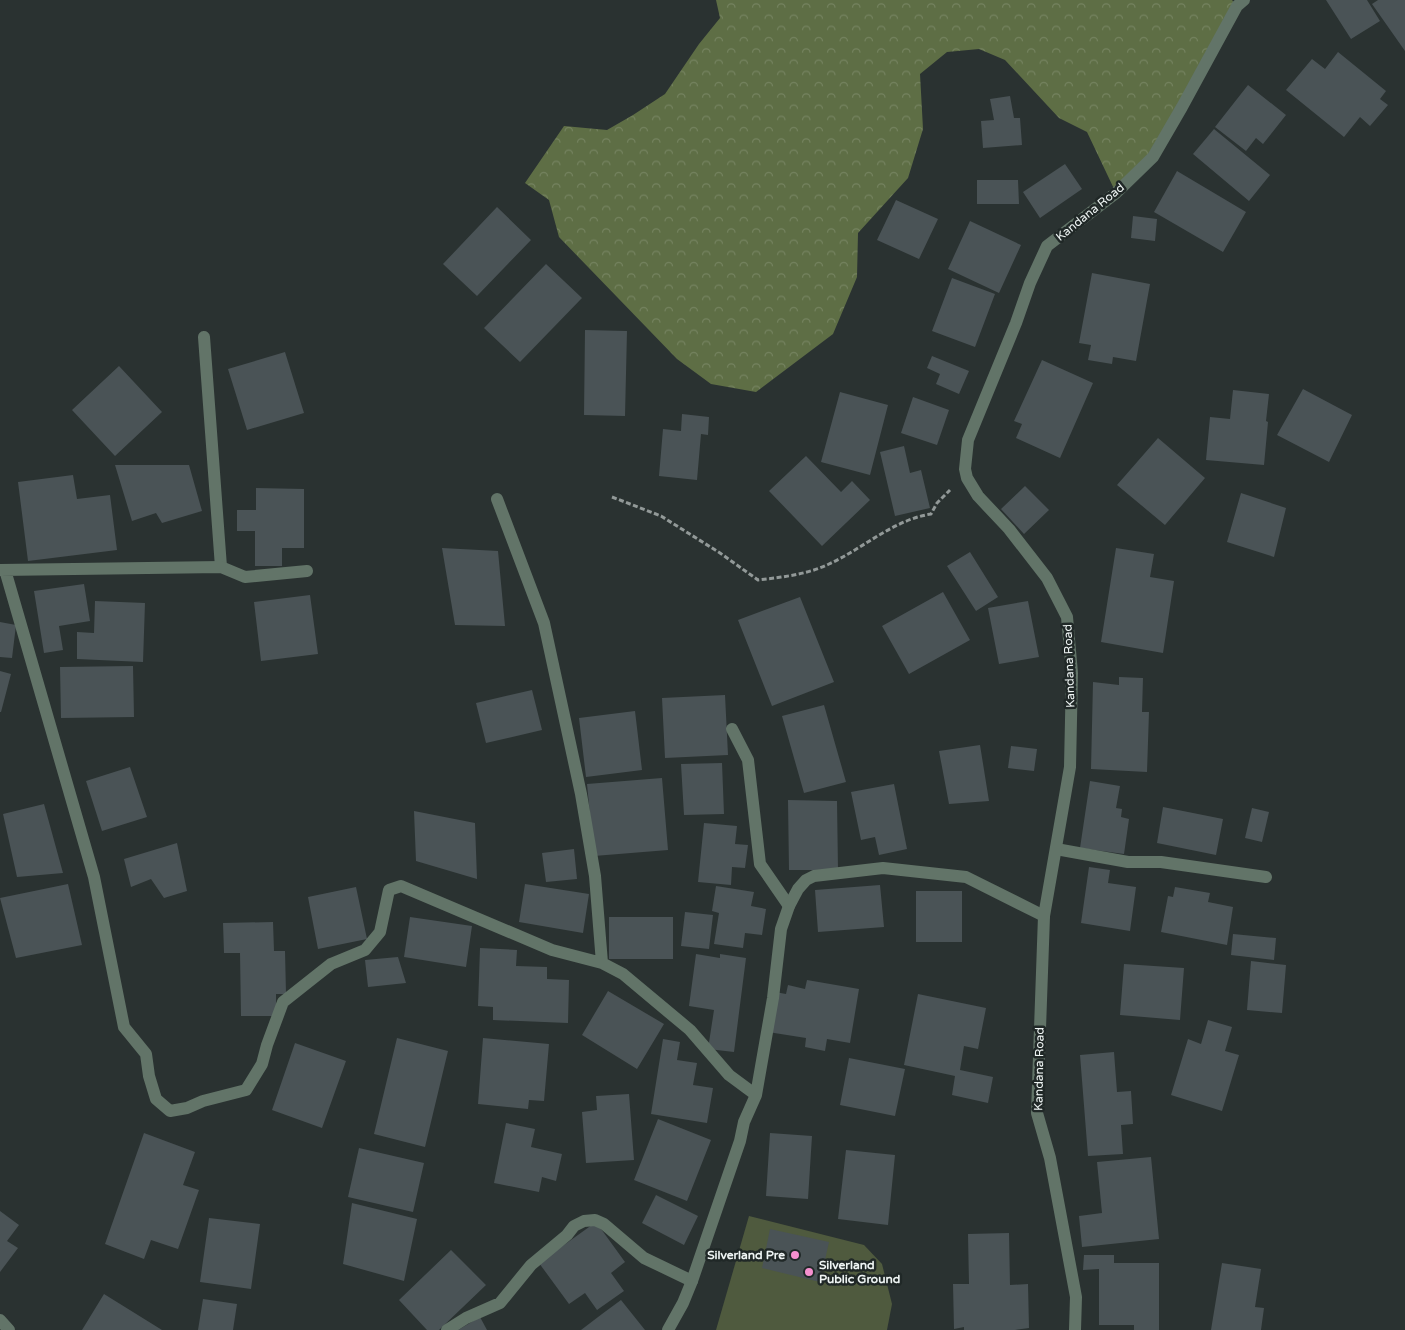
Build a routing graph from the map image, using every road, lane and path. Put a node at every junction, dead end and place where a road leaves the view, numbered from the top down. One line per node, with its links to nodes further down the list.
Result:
1 (1244, 0): 3 (street, Kandana Road)
2 (204, 337): 6 (street)
3 (968, 480): 4 (path); 10 (street, Kandana Road)
4 (612, 497)
5 (497, 499): 14 (street)
6 (221, 567): 7 (street); 8 (street)
7 (2, 570): 14 (street)
8 (307, 571)
9 (732, 729): 12 (street)
10 (1056, 849): 11 (street); 13 (street, Kandana Road)
11 (1266, 877)
12 (789, 906): 13 (street); 15 (street)
13 (1044, 916): 21 (street, Kandana Road)
14 (602, 963): 15 (street)
15 (756, 1095): 16 (street)
16 (692, 1281): 19 (street); 20 (street)
17 (0, 1320): 18 (street)
18 (9, 1330)
19 (447, 1330)
20 (668, 1330)
21 (1075, 1330)

